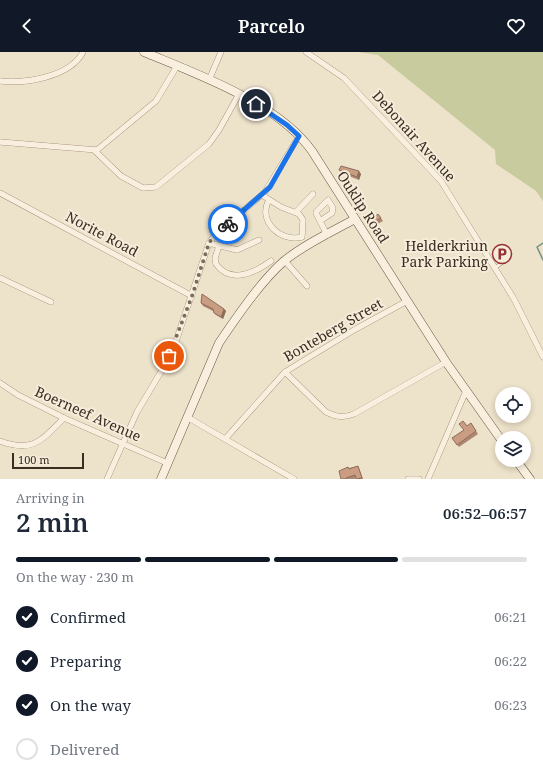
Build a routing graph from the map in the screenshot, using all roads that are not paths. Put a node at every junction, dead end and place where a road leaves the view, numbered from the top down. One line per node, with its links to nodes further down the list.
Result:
1 (84, 52): 7 (street)
2 (144, 52): 5 (street, Ouklip Road)
3 (221, 52): 6 (street)
4 (306, 52): 26 (street, Debonair Avenue)
5 (177, 66): 6 (street, Ouklip Road); 11 (street)
6 (209, 80): 8 (street, Ouklip Road)
7 (0, 81)
8 (239, 94): 9 (street, Ouklip Road); 11 (street)
9 (299, 136): 14 (street); 17 (street, Ouklip Road)
10 (0, 142): 11 (street)
11 (94, 150)
12 (0, 193): 29 (street, Norite Road)
13 (313, 194): 16 (street)
14 (262, 195): 15 (street); 21 (street)
15 (269, 200): 16 (street); 16 (street)
16 (296, 212)
17 (355, 219): 19 (street); 30 (street, Ouklip Road)
18 (320, 221): 19 (street)
19 (327, 234): 25 (street)
20 (259, 240): 22 (street)
21 (209, 243): 22 (street); 29 (street)
22 (219, 246): 24 (street)
23 (502, 250): 26 (lane)
24 (271, 261)
25 (285, 261): 28 (street); 37 (street)
26 (494, 269): 32 (street, Debonair Avenue)
27 (0, 278): 31 (street)
28 (307, 286)
29 (192, 296): 42 (street)
30 (407, 301): 33 (street, Ouklip Road); 34 (street, Bonteberg Street)
31 (52, 302)
32 (543, 357)
33 (446, 362): 34 (street); 36 (street, Ouklip Road)
34 (285, 372): 40 (street, Bonteberg Street)
35 (0, 383): 38 (street, Boerneef Avenue)
36 (466, 391): 39 (street, Ouklip Road); 50 (street)
37 (187, 417): 40 (street); 43 (street)
38 (64, 418): 41 (street); 42 (street, Boerneef Avenue)
39 (495, 431)
40 (226, 438): 47 (street)
41 (0, 441)
42 (123, 443): 43 (street, Boerneef Avenue); 45 (street)
43 (168, 463): 46 (street)
44 (521, 467): 51 (street)
45 (108, 479)
46 (161, 479)
47 (294, 479)
48 (408, 479): 49 (street)
49 (419, 479)
50 (428, 479)
51 (530, 479)

